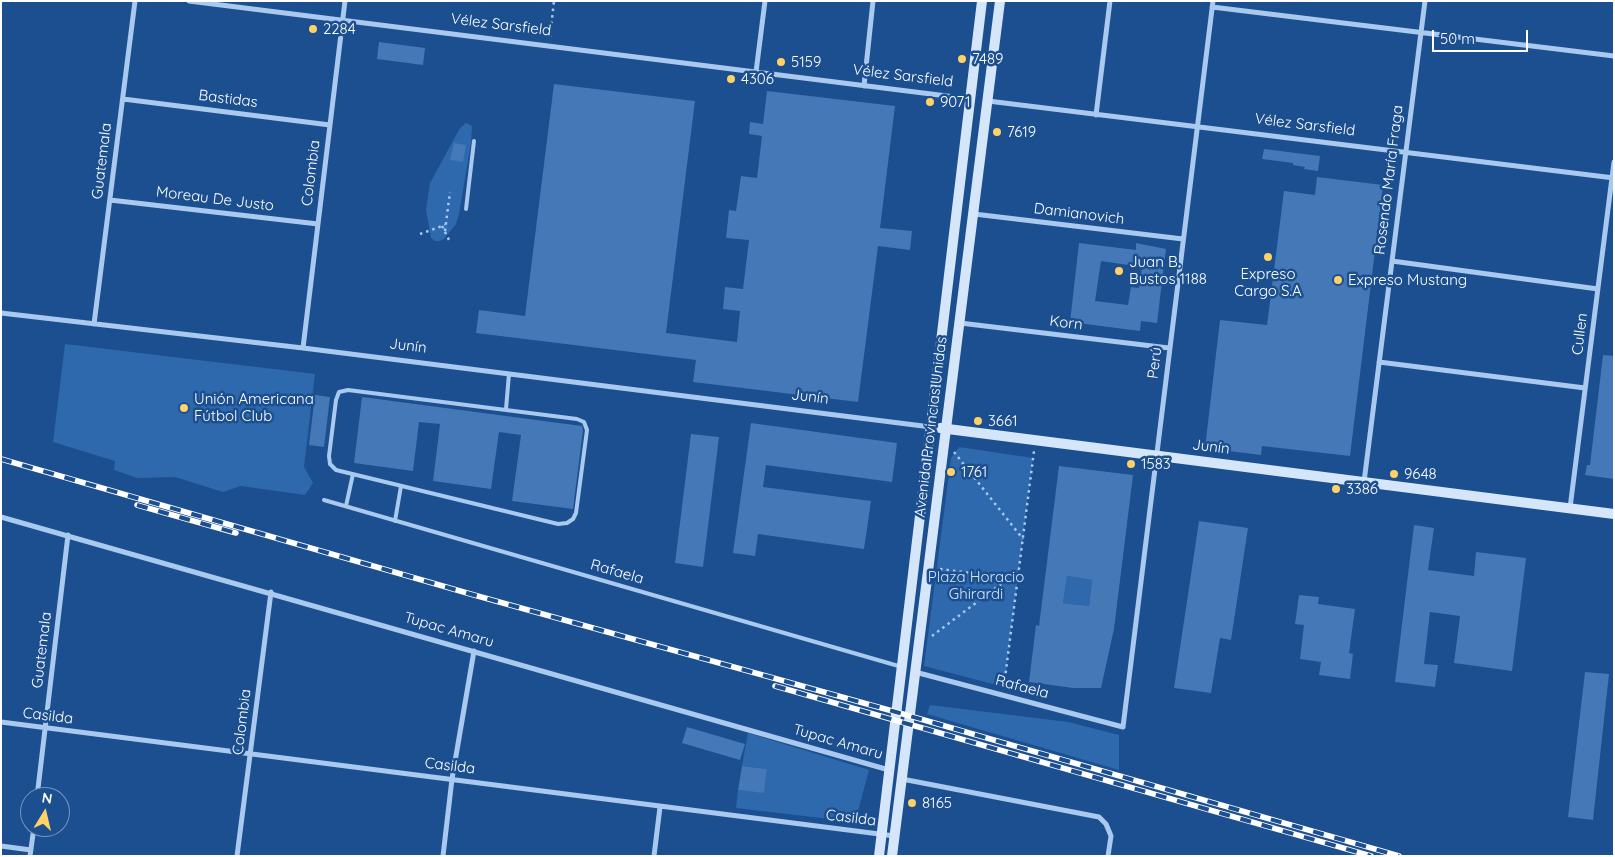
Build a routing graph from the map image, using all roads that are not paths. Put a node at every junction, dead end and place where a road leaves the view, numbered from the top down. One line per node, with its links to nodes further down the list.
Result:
1 (135, 1): 16 (street, Guatemala)
2 (189, 1): 11 (street, Vélez Sarsfield)
3 (346, 1): 11 (street, Colombia)
4 (765, 1): 14 (street)
5 (873, 1): 15 (street)
6 (982, 1): 17 (main road, Avenida Provincias Unidas)
7 (1000, 1): 18 (main road, Avenida Provincias Unidas)
8 (1110, 1): 19 (street)
9 (1425, 1): 12 (street, Rosendo María Fraga)
10 (1212, 4): 12 (street); 21 (street, Perú)
11 (343, 20): 14 (street, Vélez Sarsfield); 20 (street, Colombia)
12 (1421, 32): 13 (street); 23 (street, Rosendo María Fraga)
13 (1614, 56)
14 (756, 72): 15 (street, Vélez Sarsfield)
15 (864, 86): 17 (street, Vélez Sarsfield)
16 (123, 98): 20 (street, Bastidas); 26 (street, Guatemala)
17 (971, 99): 18 (main road, Vélez Sarsfield); 42 (main road, Avenida Provincias Unidas)
18 (987, 101): 19 (street, Vélez Sarsfield); 28 (main road, Avenida Provincias Unidas)
19 (1096, 114): 21 (street, Vélez Sarsfield)
20 (330, 125): 29 (street, Colombia)
21 (1197, 127): 23 (street, Vélez Sarsfield); 30 (street, Perú)
22 (474, 140): 27 (lane)
23 (1406, 152): 25 (street, Vélez Sarsfield); 31 (street, Rosendo María Fraga)
24 (1614, 162): 25 (street, Cullen)
25 (1613, 178): 32 (street, Cullen)
26 (110, 200): 29 (street, Moreau De Justo); 35 (street, Guatemala)
27 (466, 209)
28 (973, 214): 30 (street, Damianovich); 34 (main road, Avenida Provincias Unidas)
29 (318, 224): 36 (street, Colombia)
30 (1183, 239): 37 (street, Perú)
31 (1392, 261): 32 (street); 38 (street, Rosendo María Fraga)
32 (1598, 289): 40 (street, Cullen)
33 (1, 313): 35 (street, Junín)
34 (959, 323): 37 (street, Korn); 43 (main road, Avenida Provincias Unidas)
35 (94, 324): 36 (street, Junín)
36 (302, 348): 39 (street, Junín)
37 (1169, 348): 44 (street, Perú)
38 (1379, 362): 40 (street); 46 (street, Rosendo María Fraga)
39 (509, 374): 41 (lane); 42 (street, Junín)
40 (1585, 388): 50 (street, Cullen)
41 (506, 409): 45 (lane); 47 (lane)
42 (931, 427): 43 (main road, Junín); 57 (main road, Avenida Provincias Unidas)
43 (946, 428): 44 (main road, Junín); 58 (main road, Avenida Provincias Unidas)
44 (1156, 455): 46 (main road, Junín); 60 (street, Perú)
45 (354, 474): 47 (lane); 49 (lane)
46 (1364, 482): 50 (main road, Junín)
47 (401, 486): 53 (lane)
48 (324, 500): 49 (lane, Rafaela)
49 (346, 506): 53 (lane, Rafaela)
50 (1570, 508): 51 (main road, Junín)
51 (1614, 514)
52 (1, 516): 54 (street, Tupac Amaru)
53 (395, 521): 57 (lane, Rafaela)
54 (68, 535): 55 (street, Tupac Amaru); 61 (street, Guatemala)
55 (271, 592): 56 (street, Tupac Amaru); 62 (street, Colombia)
56 (474, 651): 63 (street, Tupac Amaru); 65 (street)
57 (902, 667): 63 (main road, Avenida Provincias Unidas)
58 (915, 672): 60 (street, Rafaela); 64 (main road, Avenida Provincias Unidas)
59 (1, 722): 61 (street, Casilda)
60 (1123, 727)
61 (45, 728): 62 (street, Casilda); 66 (street, Guatemala)
62 (250, 754): 65 (street, Casilda); 73 (street, Colombia)
63 (889, 770): 68 (main road, Avenida Provincias Unidas)
64 (902, 778): 69 (main road, Avenida Provincias Unidas); 78 (street)
65 (452, 779): 67 (street, Casilda); 74 (street)
66 (38, 787)
67 (660, 807): 68 (street, Casilda); 75 (street)
68 (881, 834): 69 (street, Casilda); 76 (main road, Avenida Provincias Unidas)
69 (895, 836): 77 (main road, Avenida Provincias Unidas)
70 (33, 837): 72 (street)
71 (1, 846): 72 (street)
72 (31, 853)
73 (237, 856)
74 (443, 856)
75 (654, 856)
76 (879, 856)
77 (892, 856)
78 (1108, 856)

